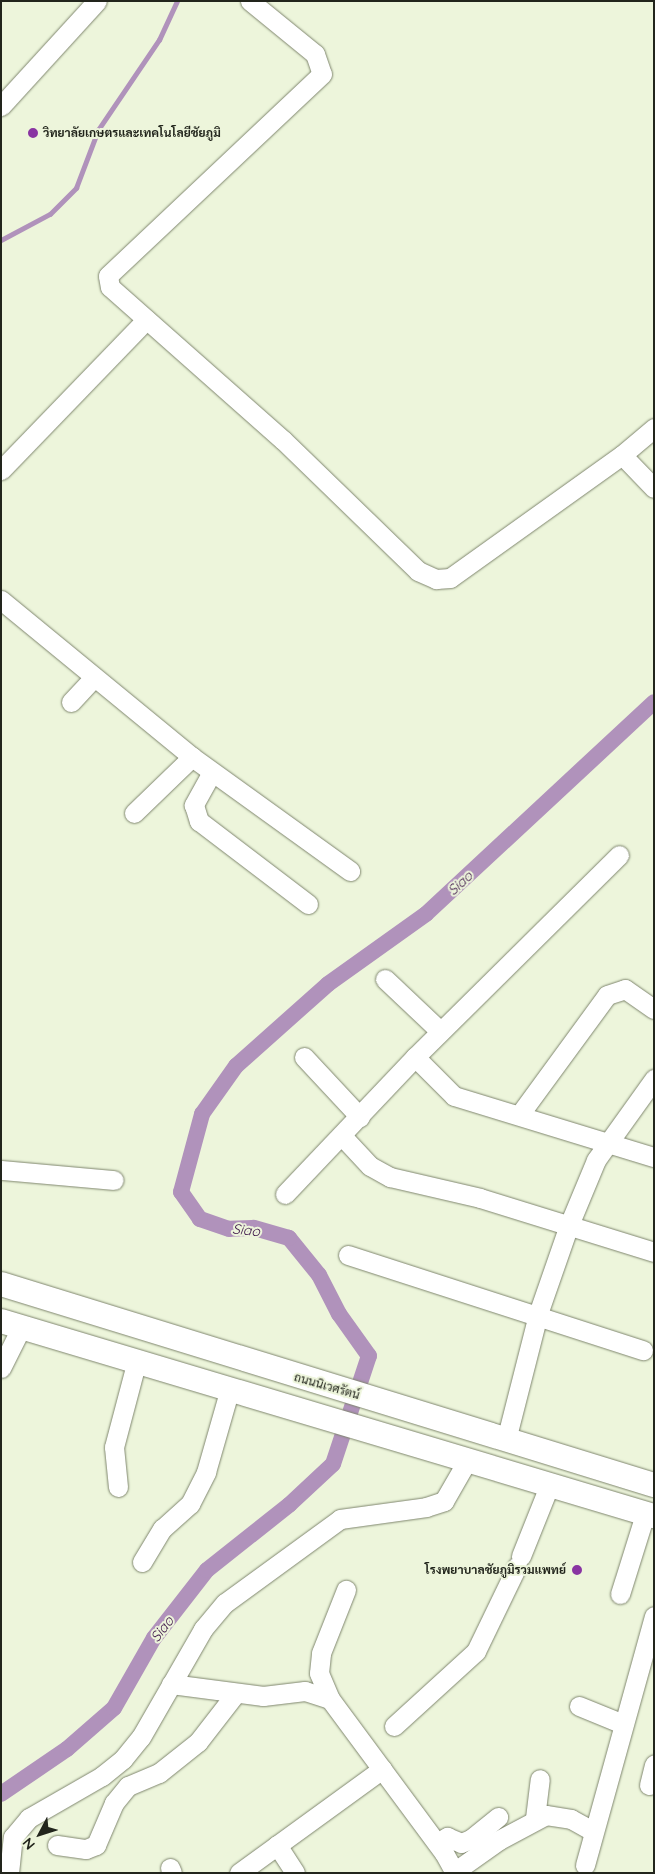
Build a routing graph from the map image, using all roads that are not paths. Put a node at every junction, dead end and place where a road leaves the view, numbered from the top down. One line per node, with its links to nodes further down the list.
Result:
1 (97, 1): 3 (street)
2 (250, 1): 4 (street)
3 (1, 106)
4 (146, 320): 6 (street); 7 (street)
5 (654, 428): 6 (street)
6 (622, 455): 8 (street)
7 (1, 470)
8 (654, 488)
9 (2, 602): 10 (street)
10 (94, 677): 11 (street); 12 (street)
11 (71, 702)
12 (192, 757): 13 (street); 14 (street)
13 (212, 772): 16 (street); 17 (street)
14 (134, 813)
15 (619, 855): 20 (street)
16 (350, 871)
17 (308, 904)
18 (385, 979): 20 (street)
19 (654, 1009): 24 (street)
20 (440, 1031): 21 (street)
21 (415, 1057): 24 (street); 25 (street)
22 (304, 1058): 25 (street)
23 (654, 1079): 27 (street)
24 (520, 1114): 27 (street)
25 (360, 1117): 26 (street)
26 (342, 1136): 31 (street); 32 (street)
27 (608, 1142): 28 (street); 32 (street)
28 (654, 1157)
29 (1, 1170): 30 (street)
30 (114, 1180)
31 (286, 1194)
32 (569, 1224): 33 (street); 36 (street)
33 (654, 1252)
34 (348, 1255): 36 (street)
35 (1, 1284): 42 (main road, ถนนนิเวศรัตน์)
36 (538, 1314): 38 (street); 42 (street)
37 (11, 1325): 39 (main road); 40 (street)
38 (642, 1350)
39 (136, 1364): 41 (main road); 46 (street)
40 (1, 1368)
41 (229, 1392): 43 (main road); 48 (street)
42 (506, 1440): 44 (main road, ถนนนิเวศรัตน์)
43 (467, 1460): 45 (main road); 52 (street)
44 (654, 1485)
45 (549, 1486): 47 (main road); 57 (street)
46 (118, 1487)
47 (649, 1515): 50 (street)
48 (142, 1562)
49 (346, 1590): 54 (street)
50 (620, 1594)
51 (654, 1616): 56 (street)
52 (171, 1684): 53 (street); 70 (street)
53 (236, 1693): 54 (street); 66 (street)
54 (330, 1699): 59 (street)
55 (579, 1706): 56 (street)
56 (623, 1724): 64 (street)
57 (394, 1726)
58 (654, 1765): 61 (street)
59 (382, 1769): 65 (street); 67 (street)
60 (540, 1779): 63 (street)
61 (649, 1785)
62 (498, 1817): 65 (street)
63 (535, 1818): 64 (street); 69 (street)
64 (593, 1831): 68 (street)
65 (437, 1842): 69 (street)
66 (57, 1845)
67 (277, 1845): 71 (street); 72 (street)
68 (584, 1865)
69 (454, 1872)
70 (9, 1873)
71 (239, 1873)
72 (296, 1873)

